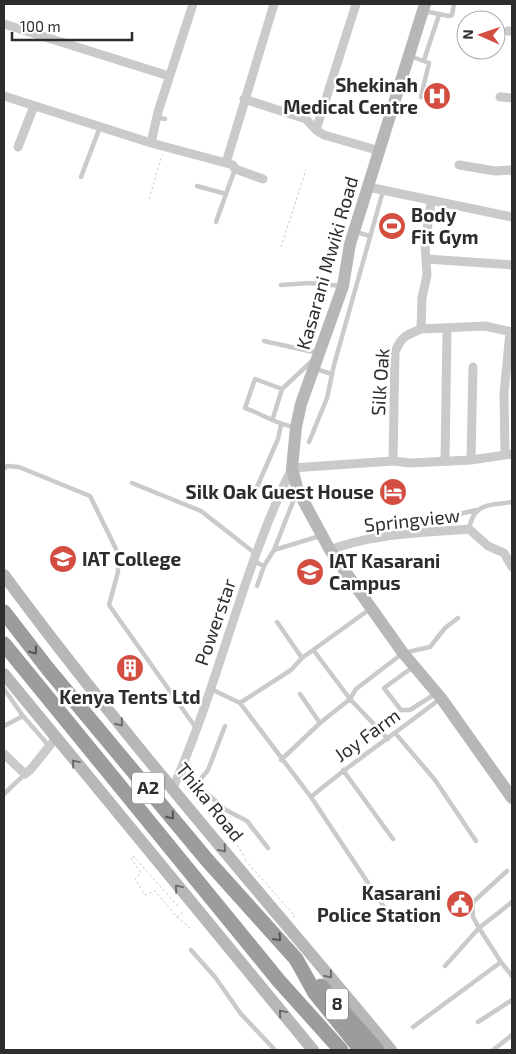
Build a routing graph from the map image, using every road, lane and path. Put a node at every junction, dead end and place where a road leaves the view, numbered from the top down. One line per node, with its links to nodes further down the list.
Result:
1 (192, 4): 10 (street)
2 (274, 4): 15 (street)
3 (356, 4): 18 (street)
4 (454, 4): 6 (lane)
5 (424, 7): 6 (lane); 8 (main road, Kasarani Mwiki Road)
6 (439, 15): 9 (lane)
7 (4, 24): 10 (street)
8 (408, 56): 9 (lane); 22 (main road, Kasarani Mwiki Road)
9 (424, 60): 12 (lane)
10 (169, 76): 19 (street)
11 (4, 96): 16 (street)
12 (421, 97)
13 (500, 97): 14 (street)
14 (512, 98)
15 (244, 99): 18 (street); 23 (street)
16 (34, 106): 17 (street); 20 (street)
17 (100, 127): 19 (street); 28 (lane)
18 (316, 130): 22 (street)
19 (150, 143): 21 (street)
20 (18, 147)
21 (164, 147): 23 (street); 34 (path)
22 (380, 151): 31 (main road, Kasarani Mwiki Road)
23 (226, 163): 25 (street)
24 (459, 165): 27 (street)
25 (235, 169): 29 (street); 33 (lane)
26 (306, 170): 40 (path)
27 (512, 170)
28 (81, 177)
29 (263, 179)
30 (197, 186): 33 (lane)
31 (368, 187): 32 (street); 38 (main road, Kasarani Mwiki Road)
32 (382, 191): 35 (street); 39 (lane)
33 (226, 194): 37 (lane)
34 (149, 199)
35 (432, 202): 36 (street); 41 (street)
36 (512, 217)
37 (216, 222)
38 (354, 232): 39 (lane); 44 (main road, Kasarani Mwiki Road)
39 (370, 236): 46 (lane)
40 (281, 246)
41 (427, 259): 42 (street); 47 (street)
42 (512, 265)
43 (281, 285): 44 (lane)
44 (343, 286): 45 (main road, Kasarani Mwiki Road)
45 (330, 323): 46 (lane); 51 (main road, Kasarani Mwiki Road)
46 (345, 327): 54 (lane)
47 (421, 329): 48 (street); 62 (street, Silk Oak)
48 (447, 330): 49 (street); 63 (street)
49 (511, 332): 60 (street)
50 (264, 341): 51 (lane)
51 (320, 353): 53 (main road, Kasarani Mwiki Road); 55 (lane)
52 (473, 367): 61 (street)
53 (314, 369): 54 (lane); 58 (main road, Kasarani Mwiki Road)
54 (332, 374): 59 (lane)
55 (282, 389): 56 (lane); 56 (lane)
56 (272, 418): 57 (lane)
57 (281, 425): 58 (lane); 68 (lane)
58 (296, 427): 64 (main road, Kasarani Mwiki Road)
59 (309, 442)
60 (508, 454): 61 (street)
61 (471, 460): 63 (street)
62 (393, 461): 63 (street); 64 (street)
63 (445, 461)
64 (292, 468): 67 (main road, Kasarani Mwiki Road); 76 (street, Powerstar)
65 (4, 469): 101 (lane)
66 (132, 483): 76 (lane)
67 (298, 491): 72 (main road, Kasarani Mwiki Road); 74 (lane)
68 (254, 494)
69 (512, 502): 70 (lane)
70 (476, 510): 71 (lane); 73 (lane)
71 (469, 529): 73 (street, Springview); 78 (street, Springview)
72 (321, 535): 74 (lane); 75 (main road, Kasarani Mwiki Road)
73 (400, 536): 75 (street, Springview)
74 (274, 550): 77 (lane)
75 (330, 550): 81 (main road, Kasarani Mwiki Road)
76 (254, 558): 77 (lane); 91 (street, Powerstar)
77 (264, 566): 80 (lane)
78 (512, 567)
79 (4, 575): 111 (main road, Thika Road, one-way to 111)
80 (257, 586)
81 (371, 608): 86 (lane); 87 (main road, Kasarani Mwiki Road)
82 (4, 612): 127 (highway, Thika Road / A2, one-way to 127)
83 (458, 618): 87 (lane)
84 (277, 622): 88 (lane)
85 (4, 644): 135 (highway, A2)
86 (314, 651): 88 (lane); 95 (lane)
87 (403, 653): 89 (main road, Kasarani Mwiki Road); 95 (lane)
88 (302, 658): 96 (lane)
89 (414, 666): 94 (main road, Kasarani Mwiki Road); 94 (lane)
90 (4, 674): 104 (main road)
91 (210, 688): 96 (lane); 101 (street, Powerstar)
92 (4, 690): 97 (lane)
93 (300, 694): 98 (lane)
94 (438, 696): 102 (lane, Joy Farm); 114 (main road, Kasarani Mwiki Road)
95 (350, 699): 98 (lane); 103 (lane)
96 (240, 703): 106 (lane)
97 (23, 716): 99 (lane); 104 (lane)
98 (320, 723): 106 (lane)
99 (4, 726)
100 (225, 726): 110 (lane)
101 (196, 728): 108 (street, Powerstar)
102 (396, 734): 103 (lane, Joy Farm); 116 (lane)
103 (388, 739): 107 (lane, Joy Farm)
104 (52, 743): 109 (street); 137 (main road, one-way to 104)
105 (4, 754): 109 (street)
106 (281, 760): 113 (lane)
107 (343, 770): 113 (lane, Joy Farm); 115 (lane)
108 (180, 771): 110 (lane); 111 (street, Powerstar)
109 (25, 774): 112 (lane)
110 (196, 785): 118 (lane)
111 (173, 788): 140 (main road, Thika Road, one-way to 140)
112 (4, 794)
113 (311, 798): 122 (lane)
114 (512, 798)
115 (393, 839)
116 (476, 841)
117 (237, 845): 119 (path)
118 (268, 848)
119 (246, 860)
120 (507, 871): 125 (lane)
121 (512, 902): 125 (lane)
122 (390, 916)
123 (177, 917): 124 (path)
124 (190, 928)
125 (479, 928): 128 (lane); 129 (lane)
126 (191, 950): 136 (lane)
127 (296, 959): 135 (highway, Thika Road / A2); 139 (highway, 8)
128 (502, 962): 130 (lane); 133 (lane)
129 (445, 966)
130 (512, 976)
131 (512, 1000): 132 (lane)
132 (478, 1022)
133 (413, 1027)
134 (512, 1035): 141 (lane)
135 (339, 1046): 138 (highway, Thika Road / A2)
136 (275, 1050)
137 (313, 1050)
138 (361, 1050)
139 (377, 1050)
140 (391, 1050)
141 (493, 1050)

